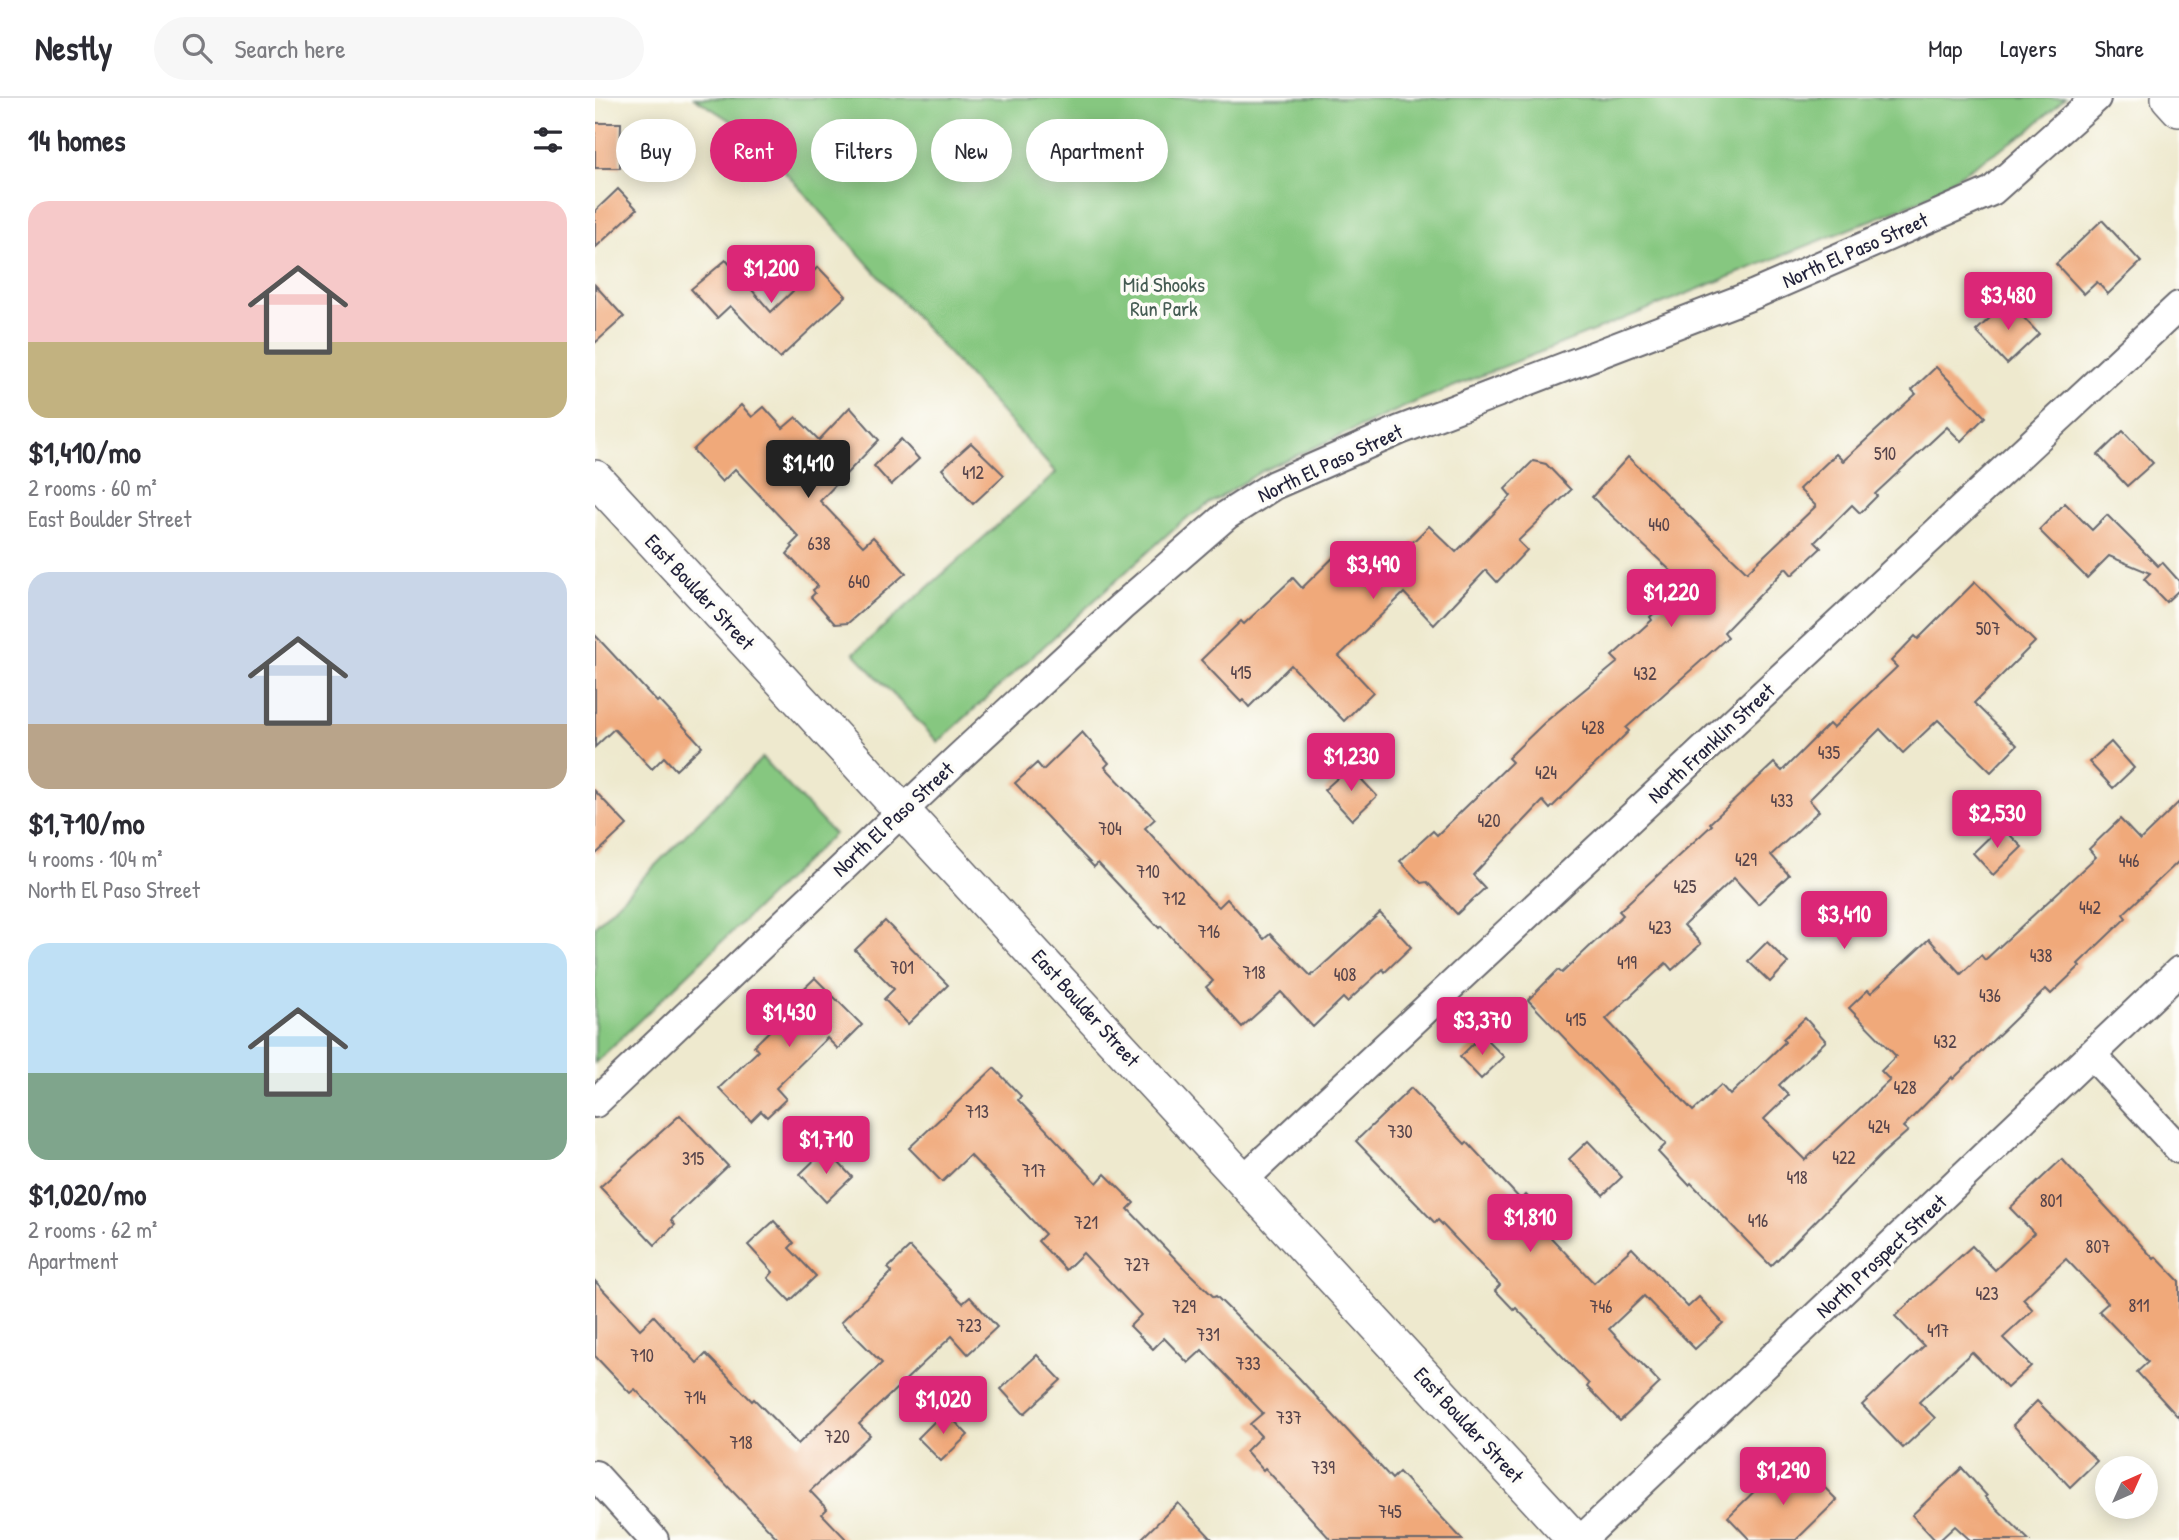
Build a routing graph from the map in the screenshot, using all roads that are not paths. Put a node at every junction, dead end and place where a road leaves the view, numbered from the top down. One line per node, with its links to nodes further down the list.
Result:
1 (2169, 98): 3 (street)
2 (2095, 99): 6 (street, North El Paso Street)
3 (2179, 109)
4 (2179, 306): 11 (street, North Franklin Street)
5 (595, 478): 6 (street, East Boulder Street)
6 (903, 810): 9 (street, North El Paso Street); 11 (street, East Boulder Street)
7 (2179, 971): 8 (street, North Prospect Street)
8 (2092, 1055): 10 (street); 15 (street, North Prospect Street)
9 (595, 1103)
10 (2179, 1149)
11 (1243, 1180): 14 (street, East Boulder Street)
12 (595, 1475): 13 (street)
13 (654, 1540)
14 (1575, 1540)
15 (1581, 1540)

